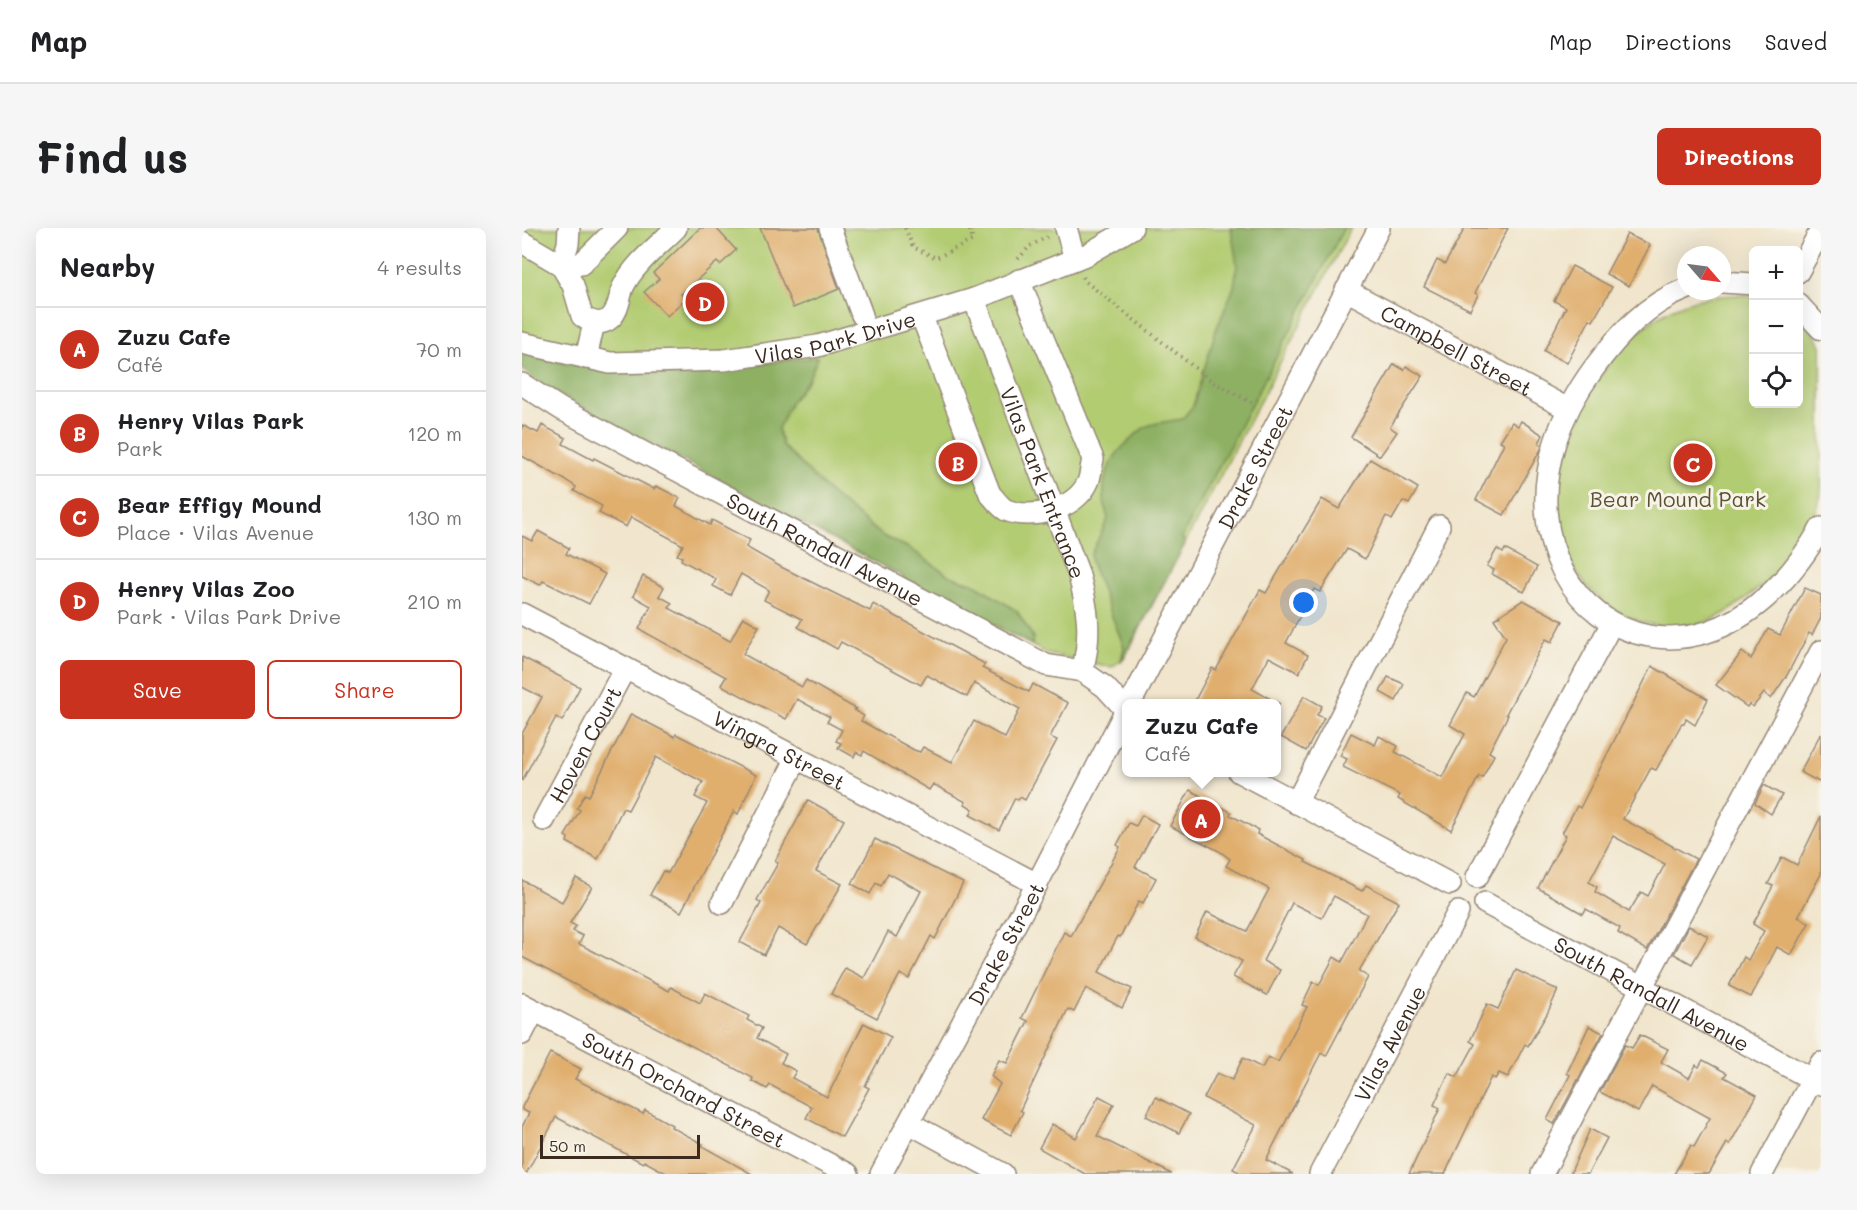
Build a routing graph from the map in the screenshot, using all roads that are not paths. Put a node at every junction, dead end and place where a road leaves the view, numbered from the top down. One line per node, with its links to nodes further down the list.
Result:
1 (569, 228): 12 (street)
2 (617, 228): 12 (street)
3 (676, 228): 22 (street)
4 (830, 228): 20 (street)
5 (1066, 228): 10 (street)
6 (1132, 228): 10 (street, Vilas Park Drive)
7 (1379, 228): 16 (street, Drake Street)
8 (1821, 230): 11 (street)
9 (522, 242): 12 (street)
10 (1075, 259): 13 (street, Vilas Park Drive)
11 (1803, 264)
12 (561, 265): 22 (street)
13 (1019, 280): 18 (street, Vilas Park Drive); 28 (street)
14 (1731, 283): 15 (street)
15 (1749, 284)
16 (1346, 290): 27 (street, Campbell Street); 36 (street, Drake Street)
17 (1677, 293): 27 (street)
18 (974, 299): 21 (street, Vilas Park Drive); 28 (street, Vilas Park Entrance)
19 (1803, 309): 23 (street)
20 (862, 315)
21 (922, 316): 25 (street, Vilas Park Drive); 28 (street)
22 (594, 323): 25 (street)
23 (1821, 329)
24 (522, 343): 25 (street, Vilas Park Drive)
25 (586, 358)
26 (522, 384): 35 (street, South Randall Avenue)
27 (1568, 409): 32 (street)
28 (1053, 510): 35 (street, Vilas Park Entrance)
29 (1439, 526): 41 (street)
30 (1819, 535): 32 (street)
31 (522, 614): 34 (street, Wingra Street)
32 (1612, 623): 43 (street)
33 (1821, 651): 49 (street)
34 (625, 668): 39 (street, Wingra Street); 42 (street, Hoven Court)
35 (1082, 671): 37 (street, South Randall Avenue)
36 (1133, 699)
37 (1122, 706)
38 (1122, 718): 44 (street, Drake Street)
39 (797, 758): 44 (street, Wingra Street); 46 (street)
40 (1248, 777): 41 (street)
41 (1296, 803): 45 (street)
42 (544, 820)
43 (1477, 877): 45 (street); 47 (street)
44 (1037, 884): 53 (street, Drake Street)
45 (1450, 884): 48 (street)
46 (722, 903)
47 (1485, 903): 48 (street); 49 (street, South Randall Avenue)
48 (1458, 912): 57 (street, Vilas Avenue)
49 (1640, 986): 52 (street, South Randall Avenue); 58 (street)
50 (528, 1007): 51 (street); 54 (street, South Orchard Street)
51 (522, 1034)
52 (1818, 1075): 59 (street)
53 (909, 1123): 55 (street, Drake Street); 56 (street)
54 (848, 1174)
55 (881, 1174)
56 (1003, 1174)
57 (1320, 1174)
58 (1542, 1174)
59 (1762, 1174)

